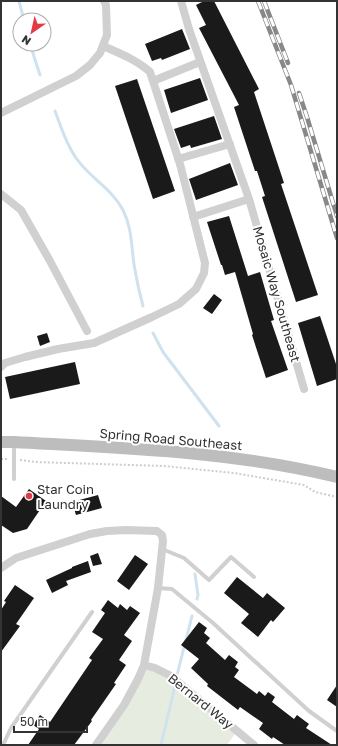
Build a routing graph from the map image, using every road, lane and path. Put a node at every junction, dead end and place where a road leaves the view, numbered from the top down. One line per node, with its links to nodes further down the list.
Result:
1 (104, 1): 3 (street)
2 (181, 1): 4 (street, Mosaic Way Southeast)
3 (103, 46): 5 (street); 6 (street)
4 (200, 62): 5 (street); 7 (street, Mosaic Way Southeast)
5 (153, 81): 8 (street)
6 (1, 113)
7 (230, 144): 8 (street); 10 (street, Mosaic Way Southeast)
8 (178, 159): 11 (street)
9 (1, 194): 12 (street)
10 (249, 199): 11 (street); 14 (street, Mosaic Way Southeast)
11 (193, 217): 13 (street)
12 (87, 331)
13 (1, 367)
14 (304, 389)
15 (1, 442): 16 (main road, Spring Road Southeast)
16 (14, 442): 18 (lane); 19 (main road, Spring Road Southeast)
17 (1, 459): 18 (path)
18 (14, 460): 20 (lane); 21 (path)
19 (337, 477)
20 (14, 479)
21 (337, 498)
22 (162, 549): 23 (street); 24 (lane); 25 (street)
23 (1, 568)
24 (254, 577)
25 (158, 588): 27 (street); 28 (lane)
26 (92, 612): 29 (lane)
27 (144, 665): 30 (street); 31 (street, Bernard Way)
28 (337, 731)
29 (3, 745)
30 (96, 745)
31 (254, 745)

